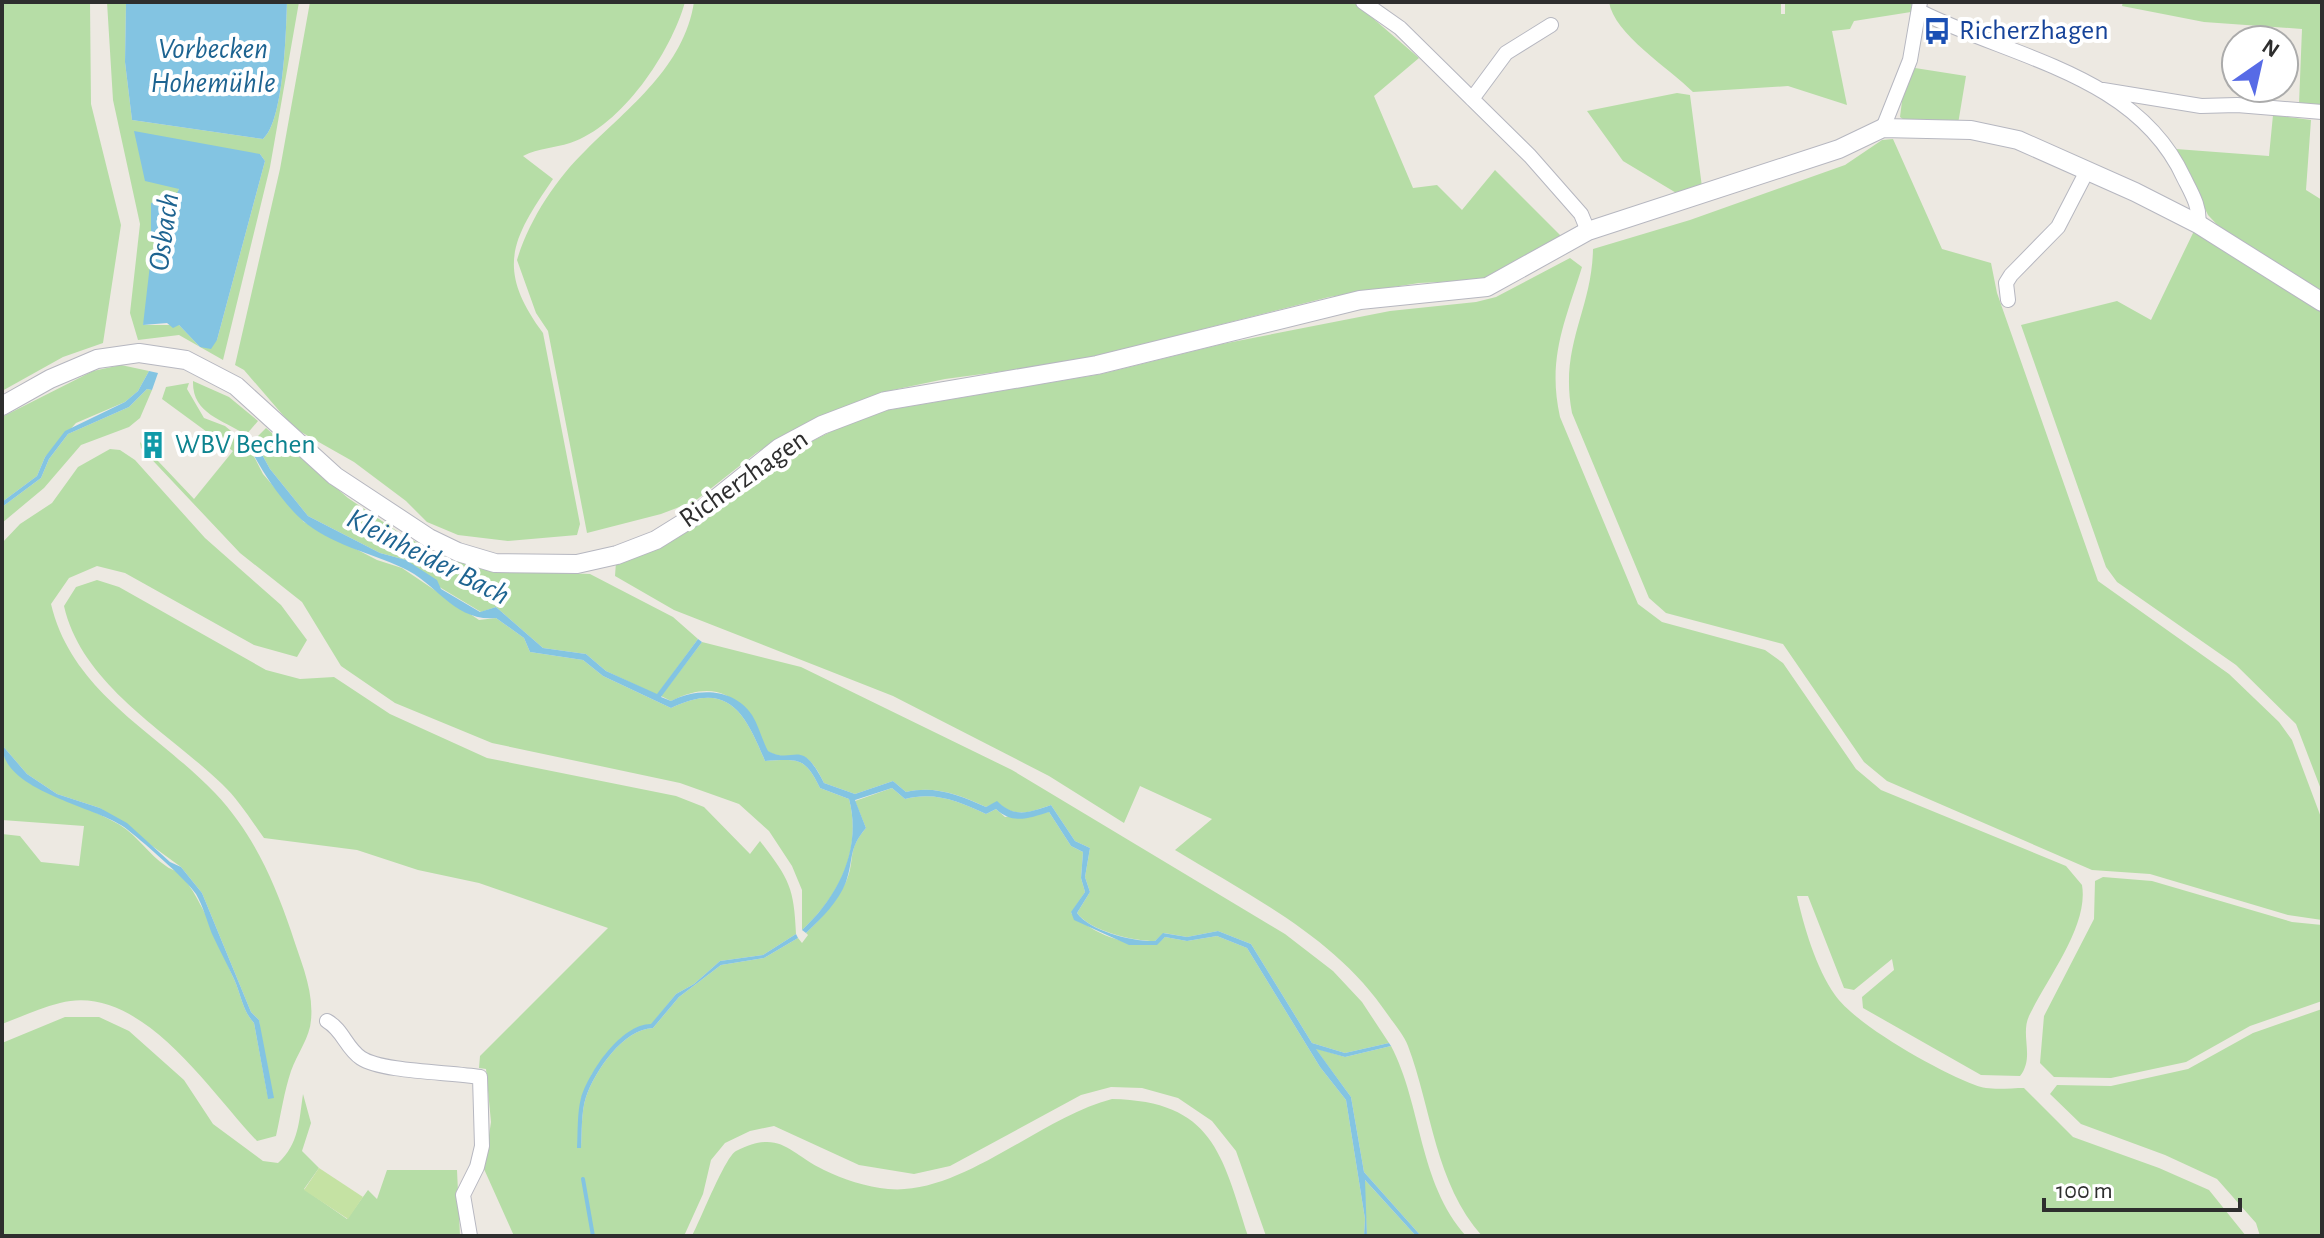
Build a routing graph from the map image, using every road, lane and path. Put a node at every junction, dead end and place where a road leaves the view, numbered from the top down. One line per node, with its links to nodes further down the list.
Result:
1 (1363, 2): 5 (street)
2 (1921, 7): 4 (street); 7 (street)
3 (1551, 25): 5 (street)
4 (2098, 89): 6 (street); 9 (street)
5 (1472, 99): 10 (street)
6 (2322, 112)
7 (1883, 128): 8 (street, Richerzhagen); 10 (street, Richerzhagen)
8 (2087, 171): 9 (street, Richerzhagen); 11 (street)
9 (2198, 224): 12 (street, Richerzhagen)
10 (1588, 231): 13 (street, Richerzhagen)
11 (2008, 300)
12 (2322, 302)
13 (2, 406)
14 (327, 1021): 15 (street)
15 (470, 1236)

